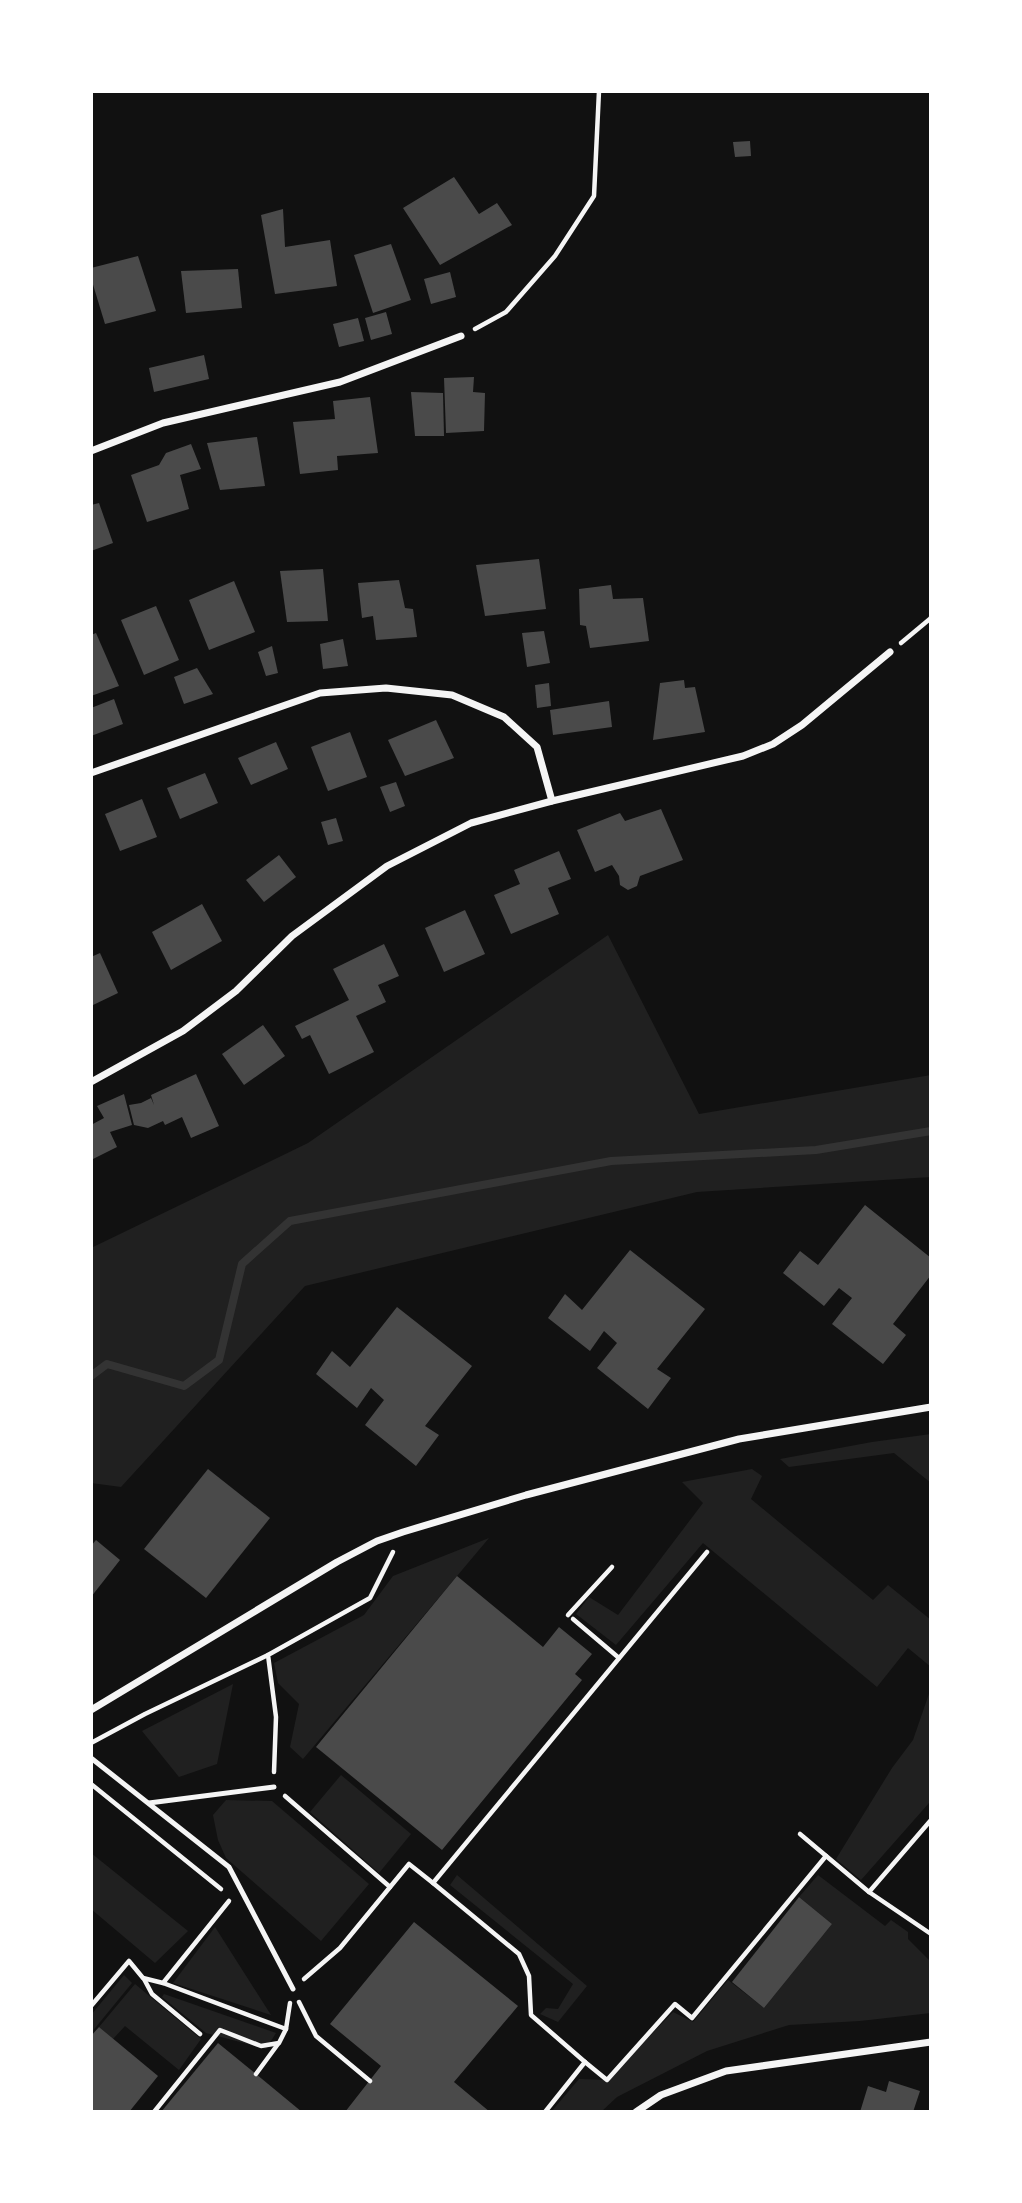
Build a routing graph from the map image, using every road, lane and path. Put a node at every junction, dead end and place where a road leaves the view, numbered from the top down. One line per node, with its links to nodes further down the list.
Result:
1 (599, 91): 2 (path)
2 (461, 337): 3 (street)
3 (91, 451)
4 (931, 618): 5 (path)
5 (890, 652): 7 (street)
6 (91, 773): 7 (street)
7 (552, 801): 8 (street)
8 (91, 1082)
9 (931, 1407): 10 (street)
10 (403, 1532): 13 (path); 15 (street)
11 (707, 1552): 14 (path)
12 (612, 1567): 14 (path)
13 (268, 1655): 16 (path); 19 (path)
14 (619, 1658): 24 (path)
15 (91, 1710)
16 (91, 1743)
17 (91, 1758): 20 (lane)
18 (91, 1784): 28 (path)
19 (274, 1787): 20 (lane); 25 (path)
20 (149, 1803): 26 (lane)
21 (931, 1821): 27 (path)
22 (800, 1834): 23 (path)
23 (827, 1856): 27 (path); 38 (path)
24 (433, 1883): 25 (path); 38 (path)
25 (390, 1887): 32 (path)
26 (243, 1891): 28 (path); 32 (lane)
27 (869, 1892): 29 (path)
28 (232, 1898): 31 (path)
29 (931, 1934)
30 (143, 1978): 31 (path); 33 (path); 35 (path)
31 (163, 1983): 34 (path)
32 (293, 1989): 34 (path); 40 (path)
33 (91, 2006)
34 (286, 2029): 37 (path)
35 (200, 2034)
36 (931, 2042): 43 (street)
37 (279, 2043): 39 (path); 41 (path)
38 (585, 2062): 42 (path)
39 (256, 2074)
40 (370, 2081)
41 (153, 2112)
42 (545, 2112)
43 (636, 2112)

